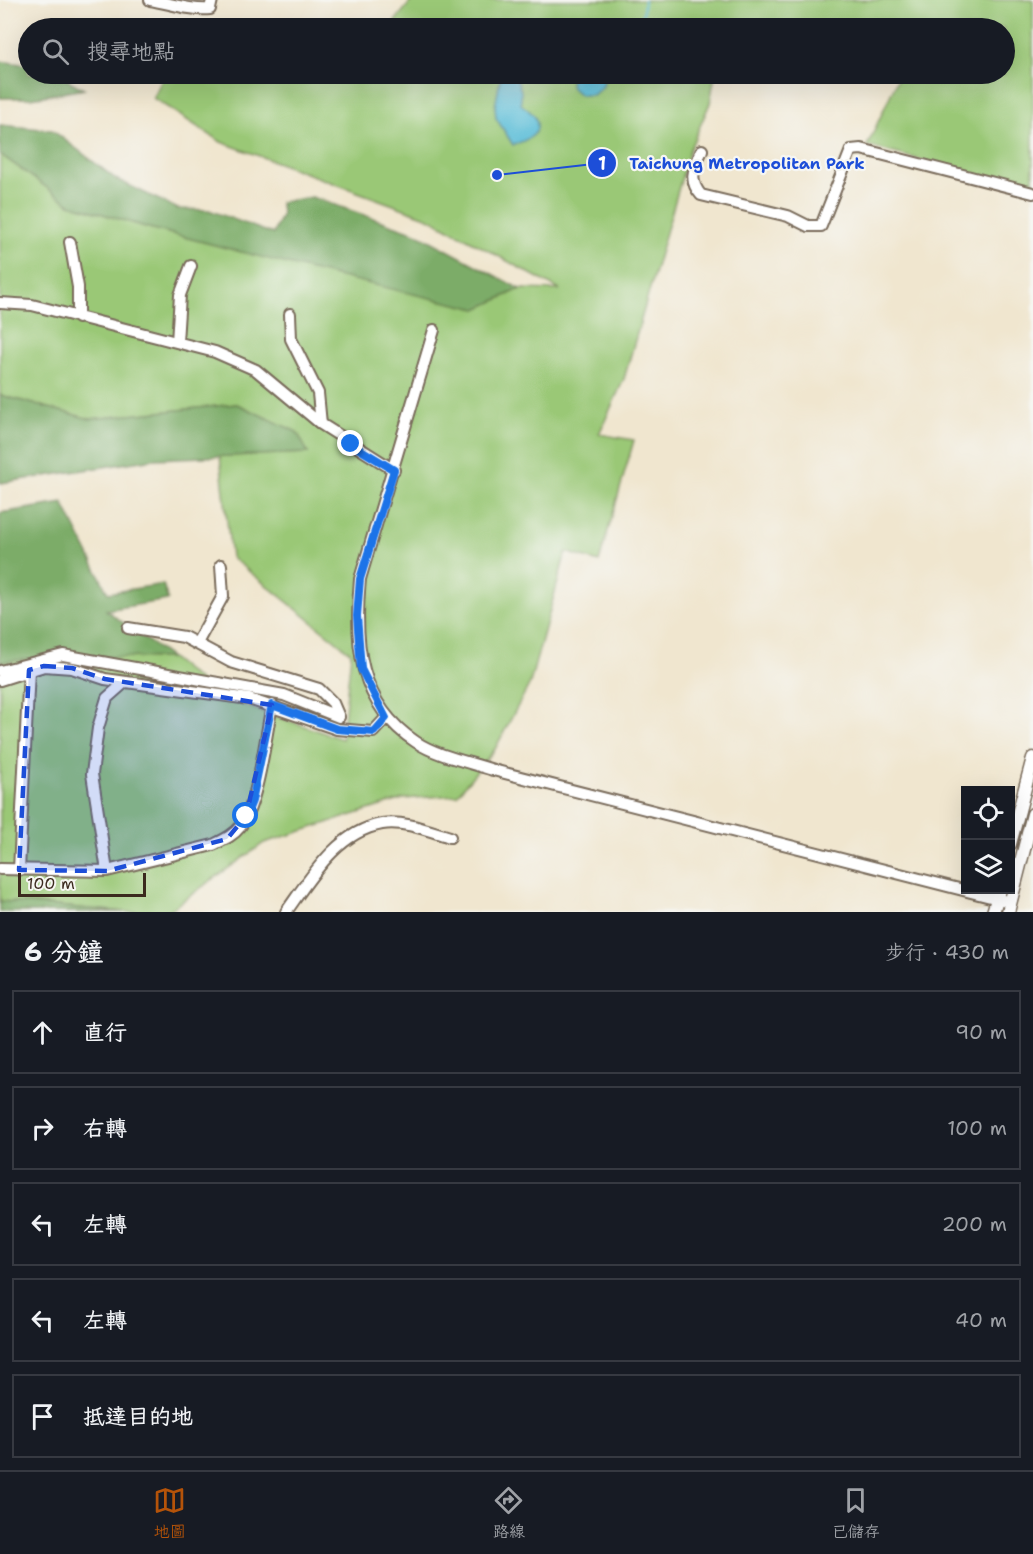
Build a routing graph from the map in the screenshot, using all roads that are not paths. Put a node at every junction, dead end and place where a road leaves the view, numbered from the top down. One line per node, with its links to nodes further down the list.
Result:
1 (150, 0): 2 (street)
2 (212, 0)
3 (702, 150): 4 (street)
4 (1033, 193)
5 (70, 243): 9 (street)
6 (190, 266): 11 (street)
7 (0, 303): 9 (street)
8 (290, 314): 12 (street)
9 (78, 318): 11 (street)
10 (434, 330): 13 (street)
11 (177, 342): 12 (street)
12 (321, 424): 13 (street)
13 (394, 470): 22 (street)
14 (220, 565): 16 (street)
15 (128, 628): 16 (street)
16 (197, 643): 18 (street)
17 (29, 670): 19 (street); 20 (street); 28 (street)
18 (0, 671)
19 (0, 680)
20 (124, 683): 21 (street); 29 (street)
21 (272, 705): 22 (street); 29 (street)
22 (386, 718): 30 (street)
23 (1033, 758): 26 (street)
24 (1033, 814): 32 (street)
25 (450, 837): 33 (street)
26 (1012, 840)
27 (0, 869): 28 (street)
28 (19, 870): 29 (street)
29 (107, 871)
30 (961, 885)
31 (998, 894): 32 (street); 34 (street)
32 (1009, 907)
33 (286, 912)
34 (993, 912)

